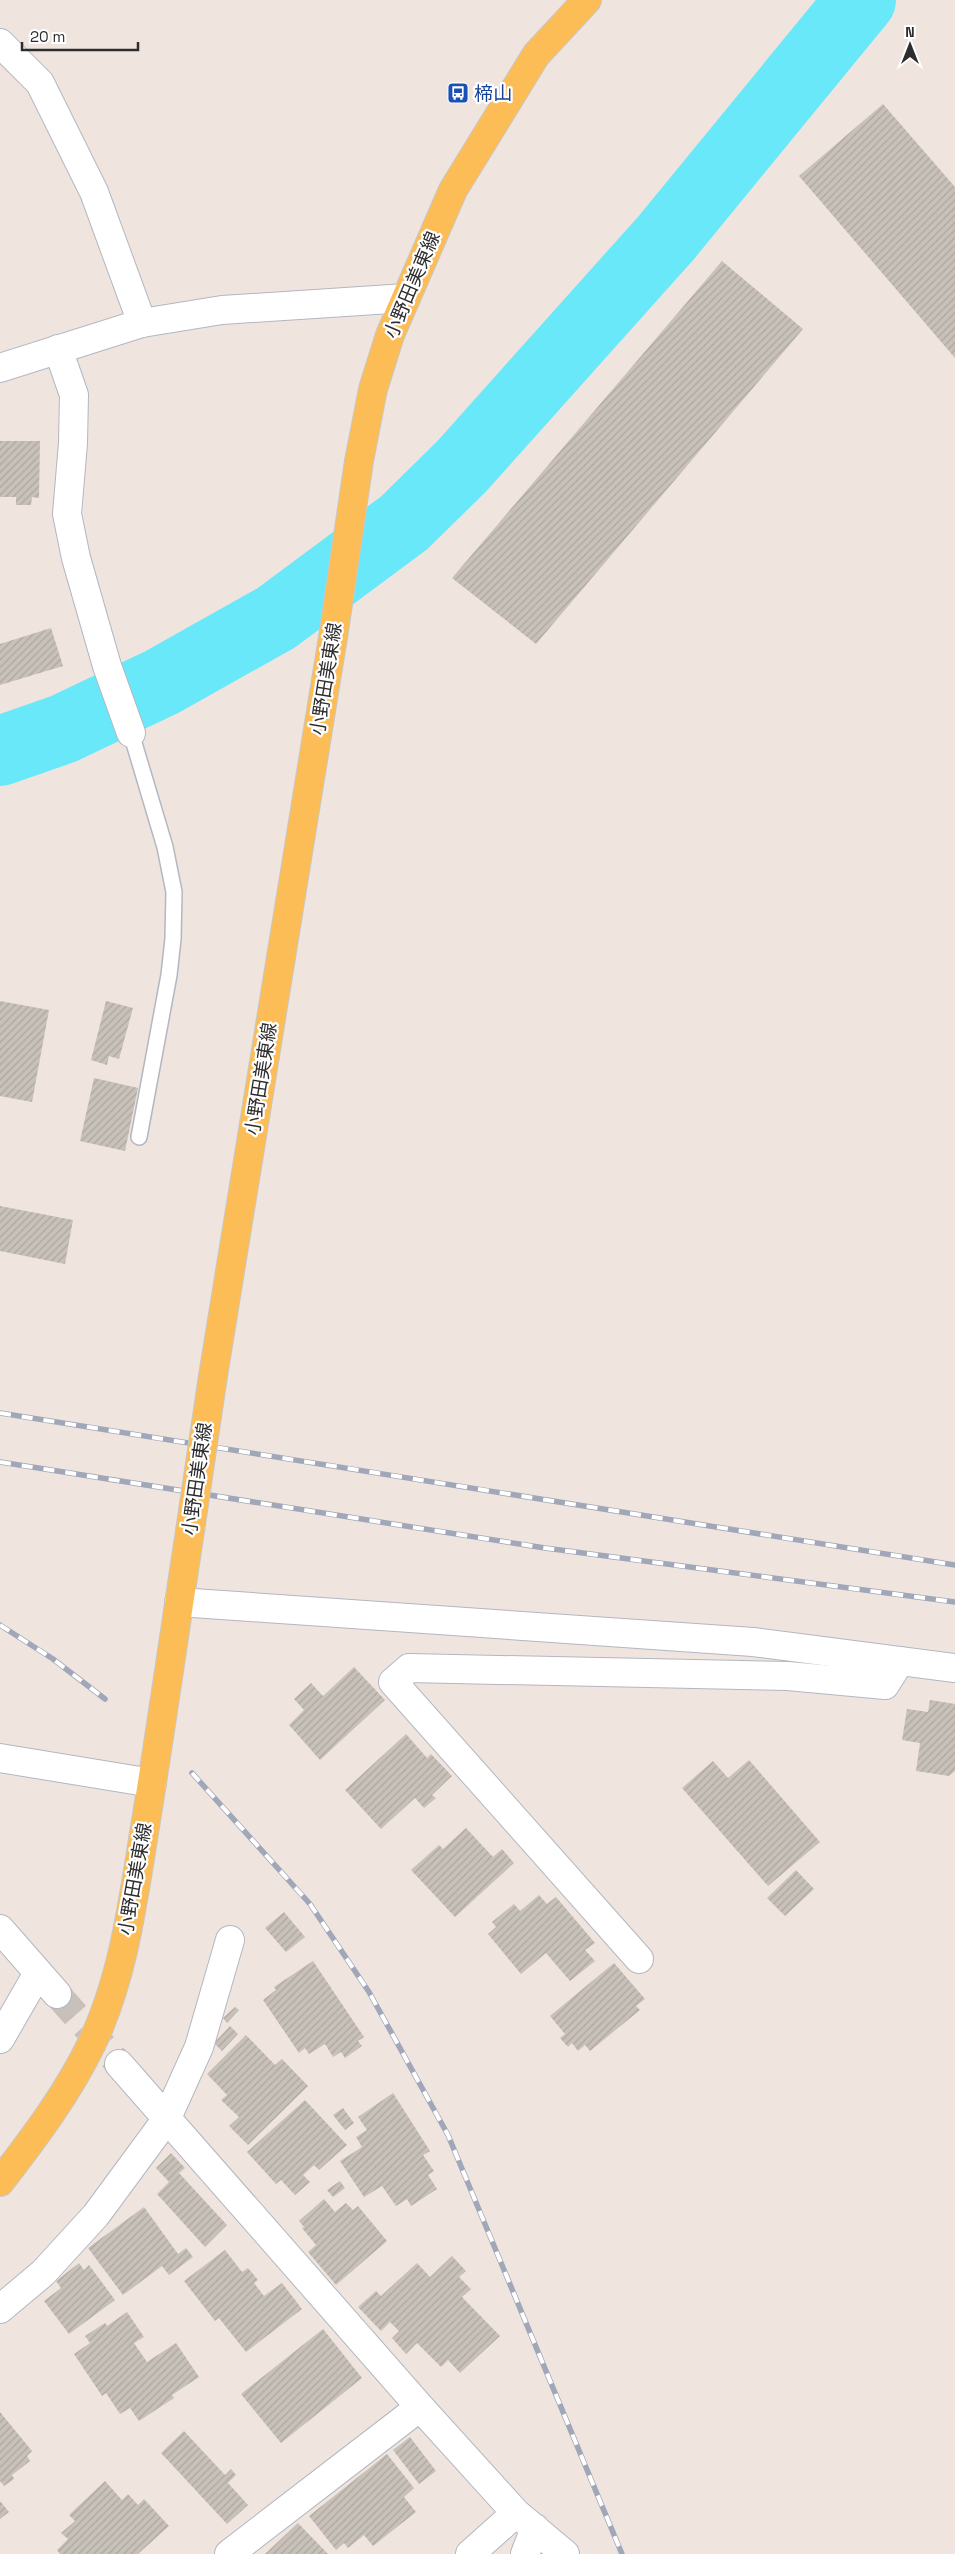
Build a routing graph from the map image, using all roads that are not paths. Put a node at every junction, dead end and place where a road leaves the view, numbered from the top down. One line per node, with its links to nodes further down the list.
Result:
1 (587, 0): 3 (main road, 小野田美東線)
2 (0, 43): 4 (street)
3 (406, 298): 4 (street); 9 (main road, 小野田美東線, bridge)
4 (142, 323): 5 (street)
5 (58, 349): 6 (street); 7 (street)
6 (0, 368)
7 (132, 733): 8 (lane)
8 (139, 1137)
9 (179, 1602): 10 (street); 13 (main road, 小野田美東線)
10 (900, 1661): 11 (street); 16 (street)
11 (955, 1668)
12 (0, 1758): 13 (street)
13 (152, 1783): 22 (main road, 小野田美東線)
14 (0, 1929): 17 (street)
15 (230, 1940): 21 (street)
16 (639, 1959)
17 (38, 1973): 18 (street); 19 (street)
18 (57, 1994)
19 (0, 2039)
20 (119, 2064): 21 (street)
21 (166, 2120): 23 (street); 24 (street)
22 (0, 2182)
23 (0, 2309)
24 (420, 2407): 25 (street); 26 (street)
25 (526, 2521): 27 (street); 28 (street); 29 (street)
26 (229, 2554)
27 (470, 2554)
28 (525, 2554)
29 (566, 2554)

